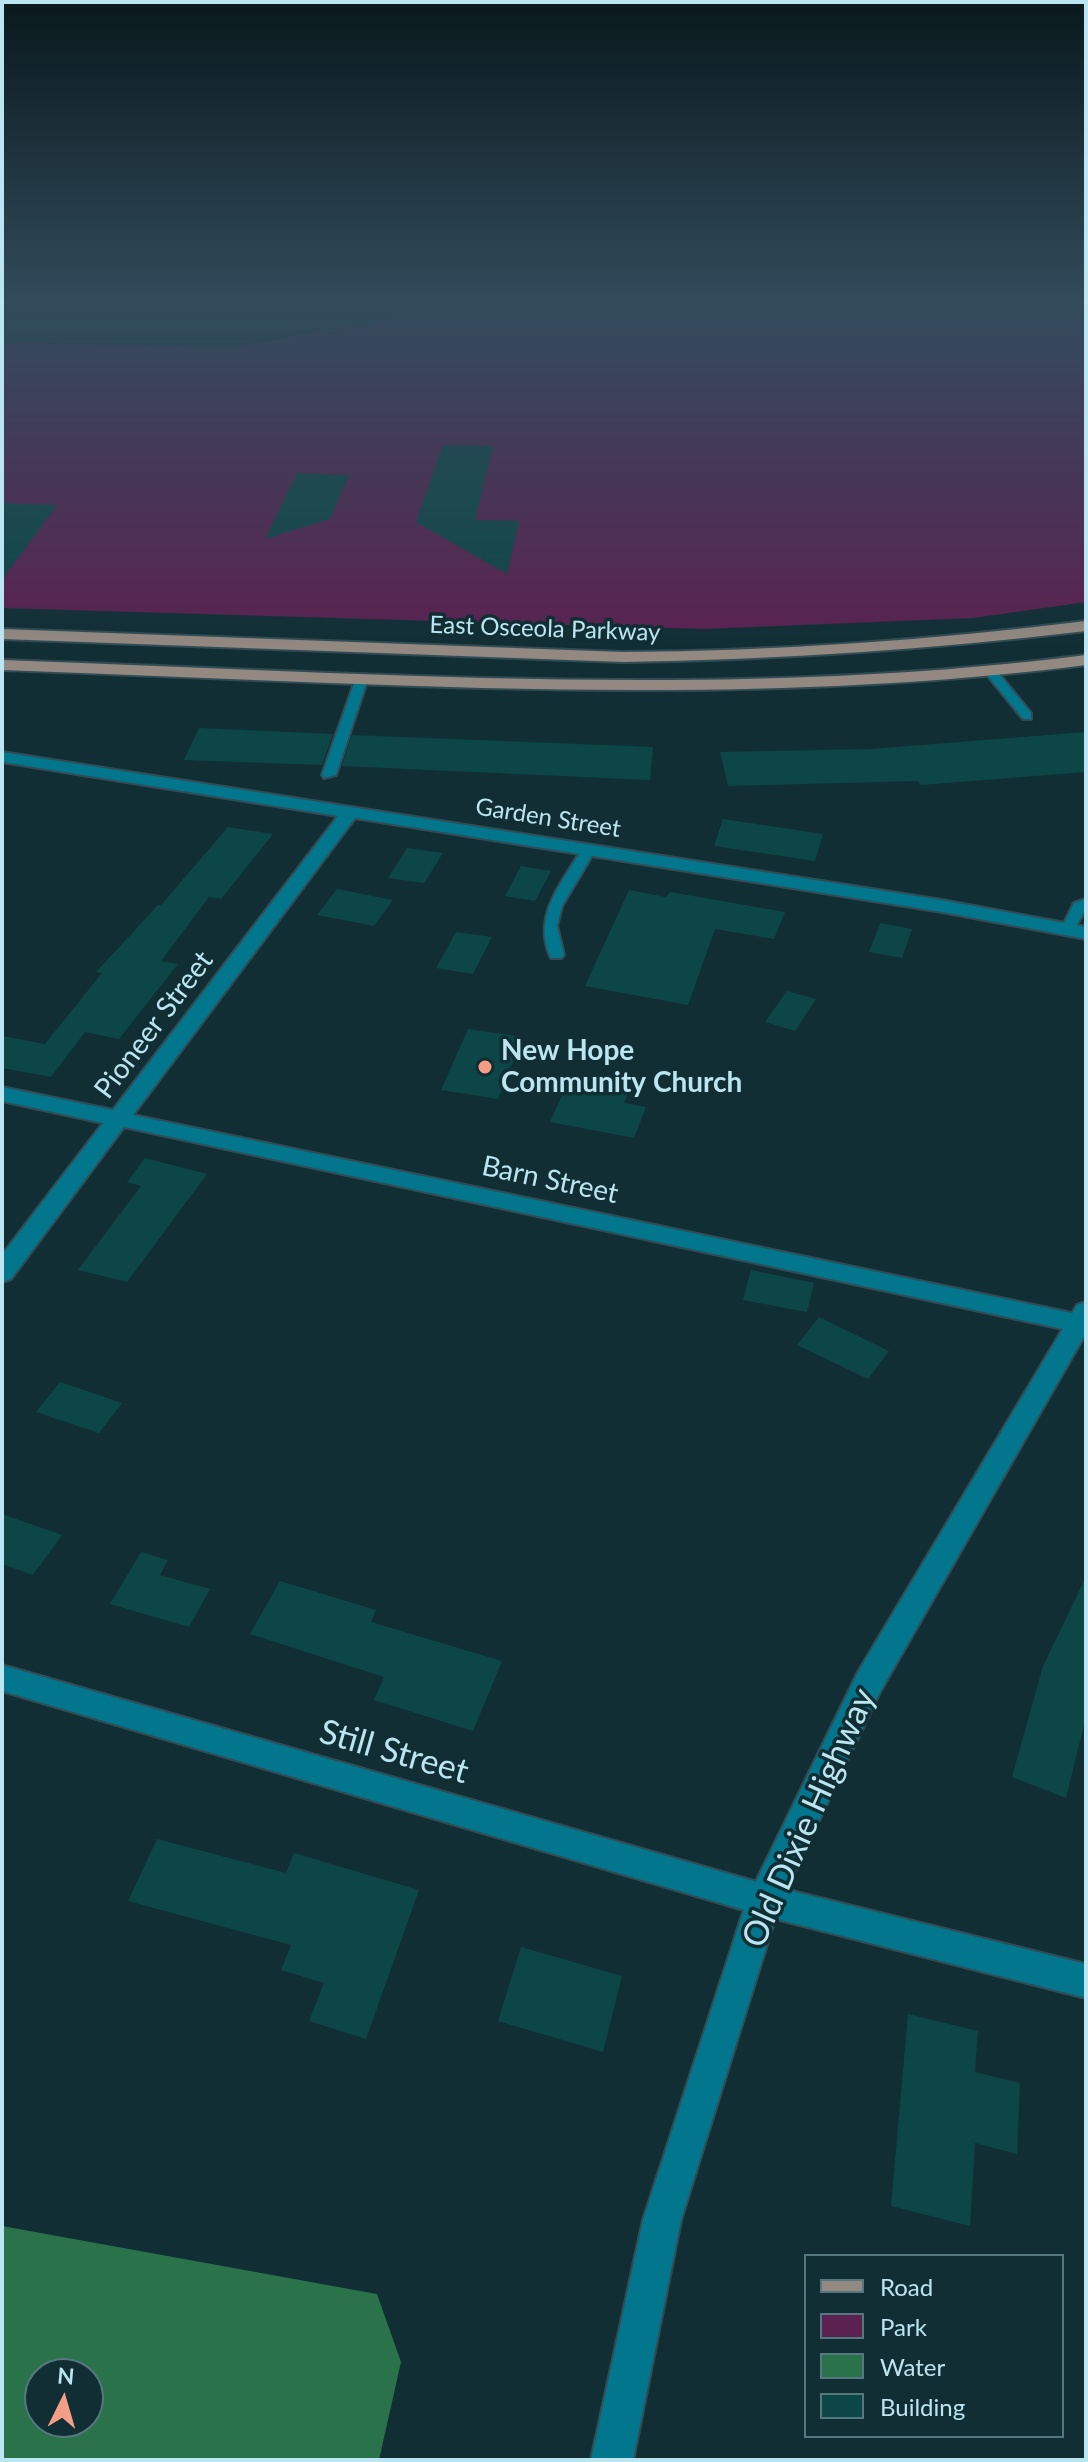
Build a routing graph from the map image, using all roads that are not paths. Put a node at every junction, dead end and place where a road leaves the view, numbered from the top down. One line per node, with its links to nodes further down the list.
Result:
1 (1086, 626): 2 (main road, East Osceola Parkway)
2 (2, 634)
3 (1086, 660): 5 (main road, East Osceola Parkway)
4 (2, 665): 6 (main road, East Osceola Parkway)
5 (991, 672): 6 (main road, East Osceola Parkway); 7 (lane)
6 (362, 678): 9 (lane)
7 (1027, 716)
8 (2, 757): 10 (street, Garden Street)
9 (329, 775)
10 (351, 811): 11 (street, Garden Street); 16 (street, Pioneer Street)
11 (589, 849): 13 (street, Garden Street); 14 (lane)
12 (1086, 903): 13 (lane)
13 (1077, 931)
14 (556, 955)
15 (2, 1094): 16 (street, Barn Street)
16 (119, 1118): 17 (street, Pioneer Street); 18 (street, Barn Street)
17 (2, 1273)
18 (1084, 1320): 20 (street, Old Dixie Highway)
19 (2, 1678): 20 (street, Still Street)
20 (764, 1900): 21 (street, Still Street); 22 (street, Old Dixie Highway)
21 (1086, 1981)
22 (612, 2460)

